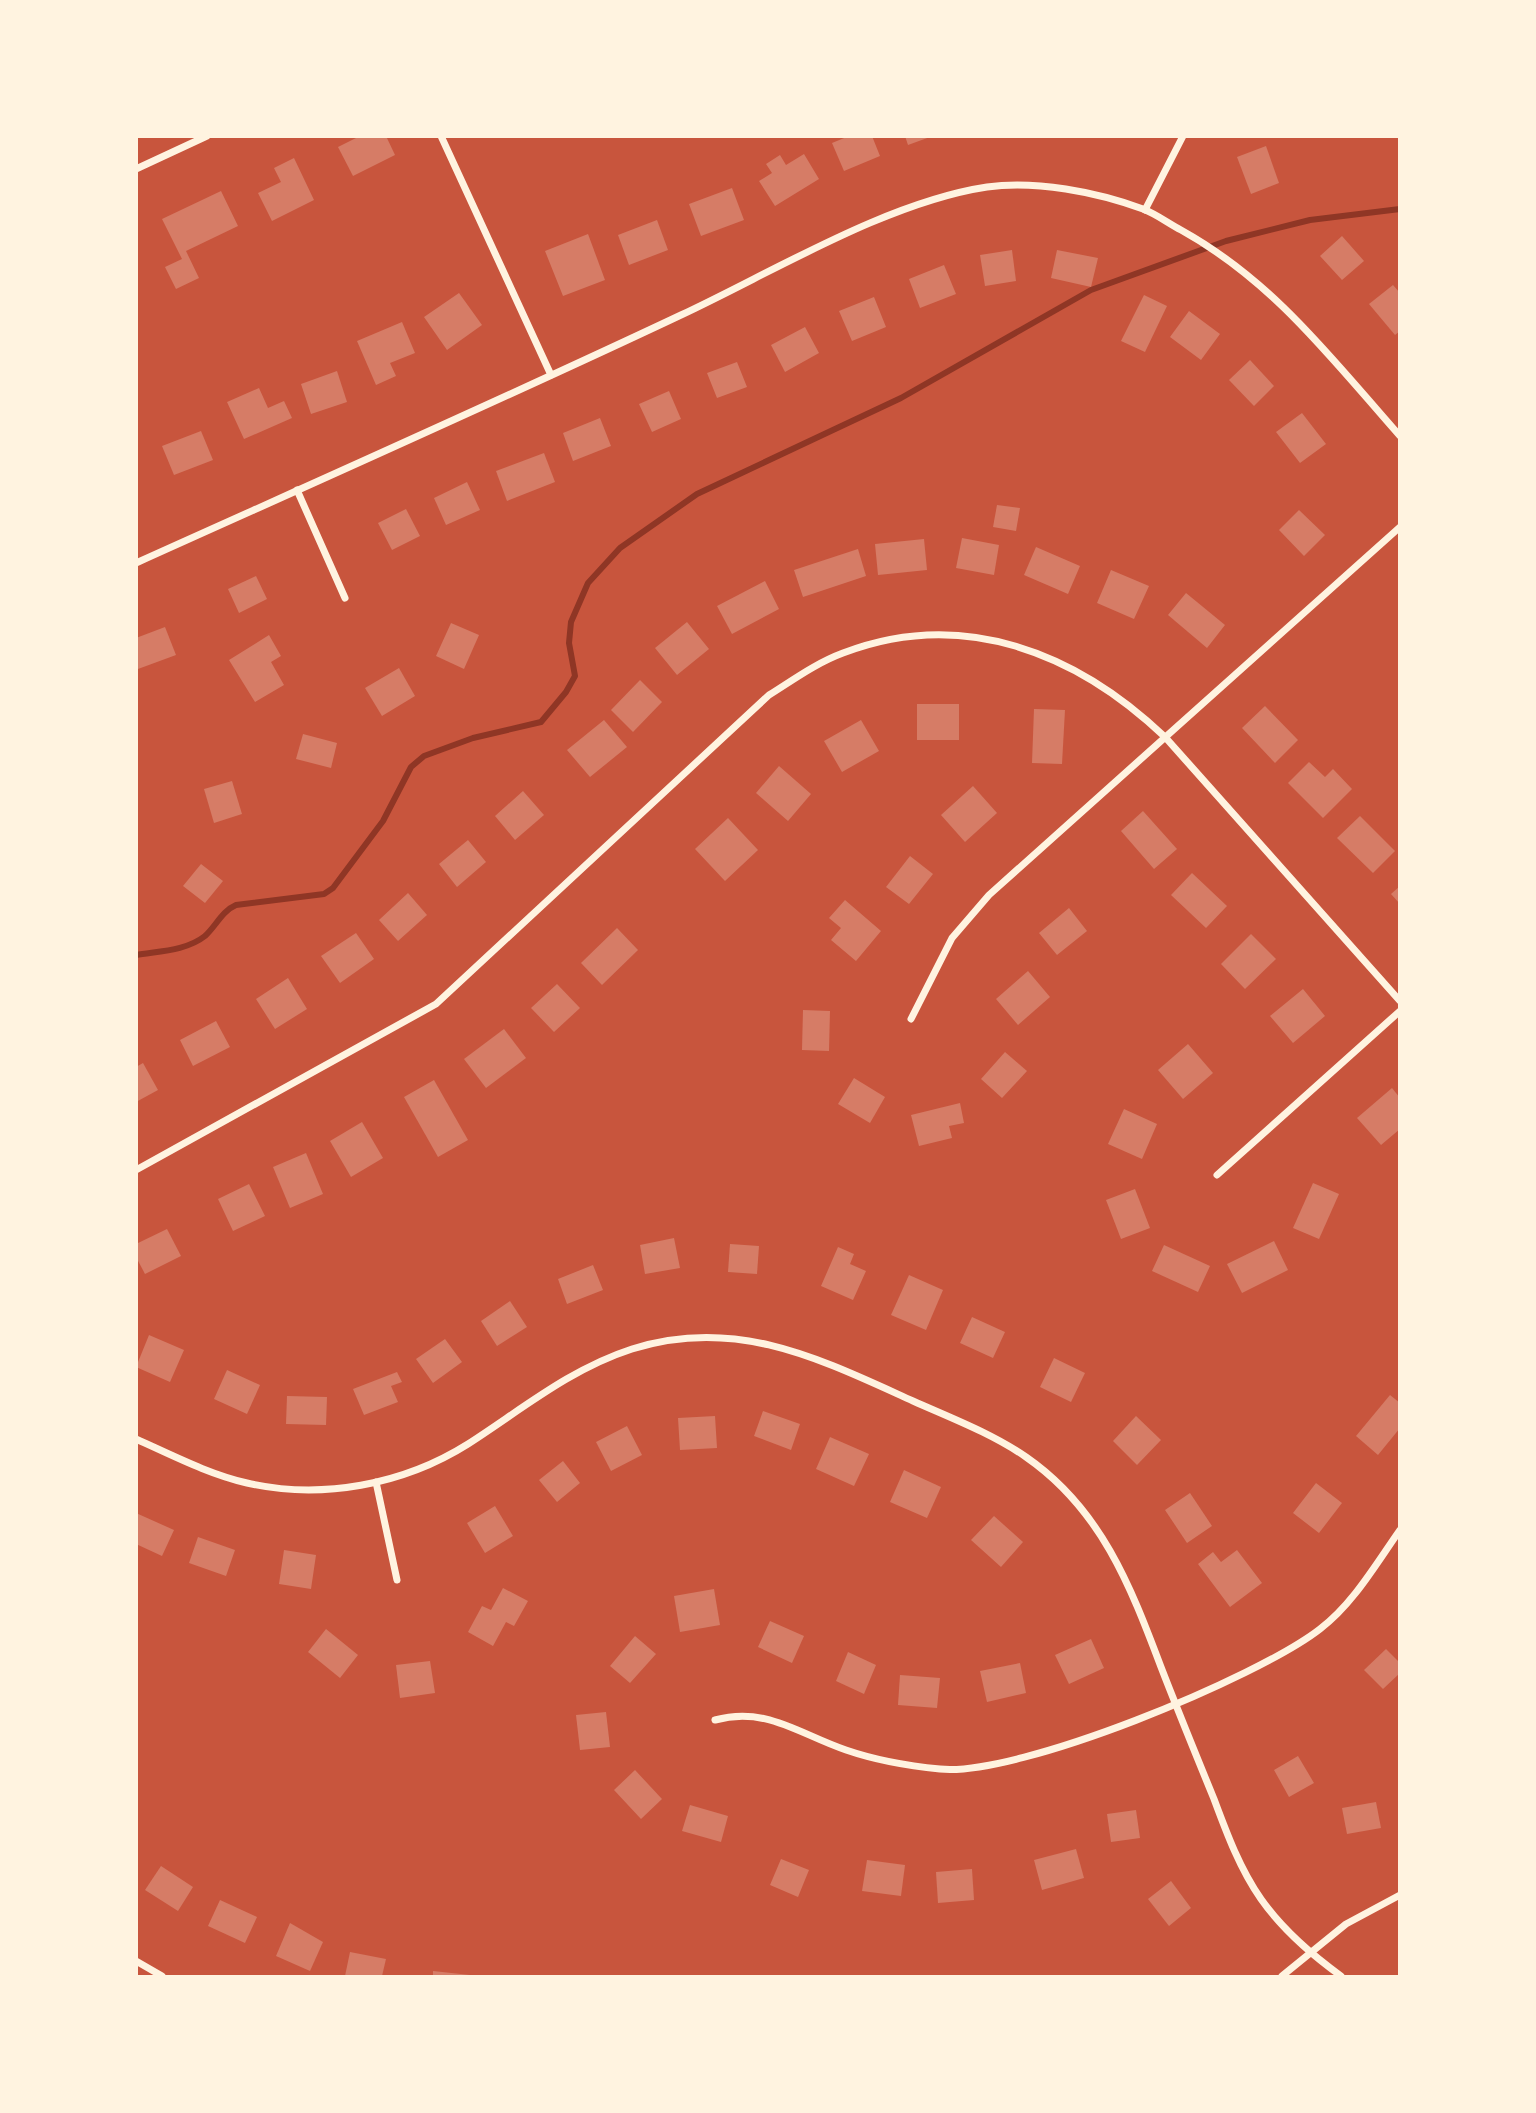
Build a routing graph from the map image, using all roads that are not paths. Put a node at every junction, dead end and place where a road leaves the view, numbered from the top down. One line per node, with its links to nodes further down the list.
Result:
1 (207, 136): 4 (street)
2 (441, 136): 6 (street)
3 (1183, 136): 5 (street)
4 (136, 169)
5 (1145, 210): 6 (street); 7 (street)
6 (551, 375): 8 (street)
7 (1399, 436)
8 (297, 490): 10 (street); 11 (street)
9 (1399, 527): 12 (street)
10 (136, 564)
11 (345, 598)
12 (1165, 737): 13 (street); 15 (street); 16 (street)
13 (1399, 1001)
14 (1399, 1011): 17 (street)
15 (911, 1019)
16 (136, 1170)
17 (1217, 1175)
18 (136, 1439): 19 (street)
19 (376, 1482): 21 (street); 22 (street)
20 (1399, 1530): 22 (street)
21 (397, 1580)
22 (1176, 1704): 23 (street); 25 (street)
23 (715, 1720)
24 (1399, 1895): 25 (street)
25 (1309, 1951): 28 (street); 29 (street)
26 (136, 1961): 27 (street)
27 (162, 1976)
28 (1282, 1976)
29 (1341, 1976)

